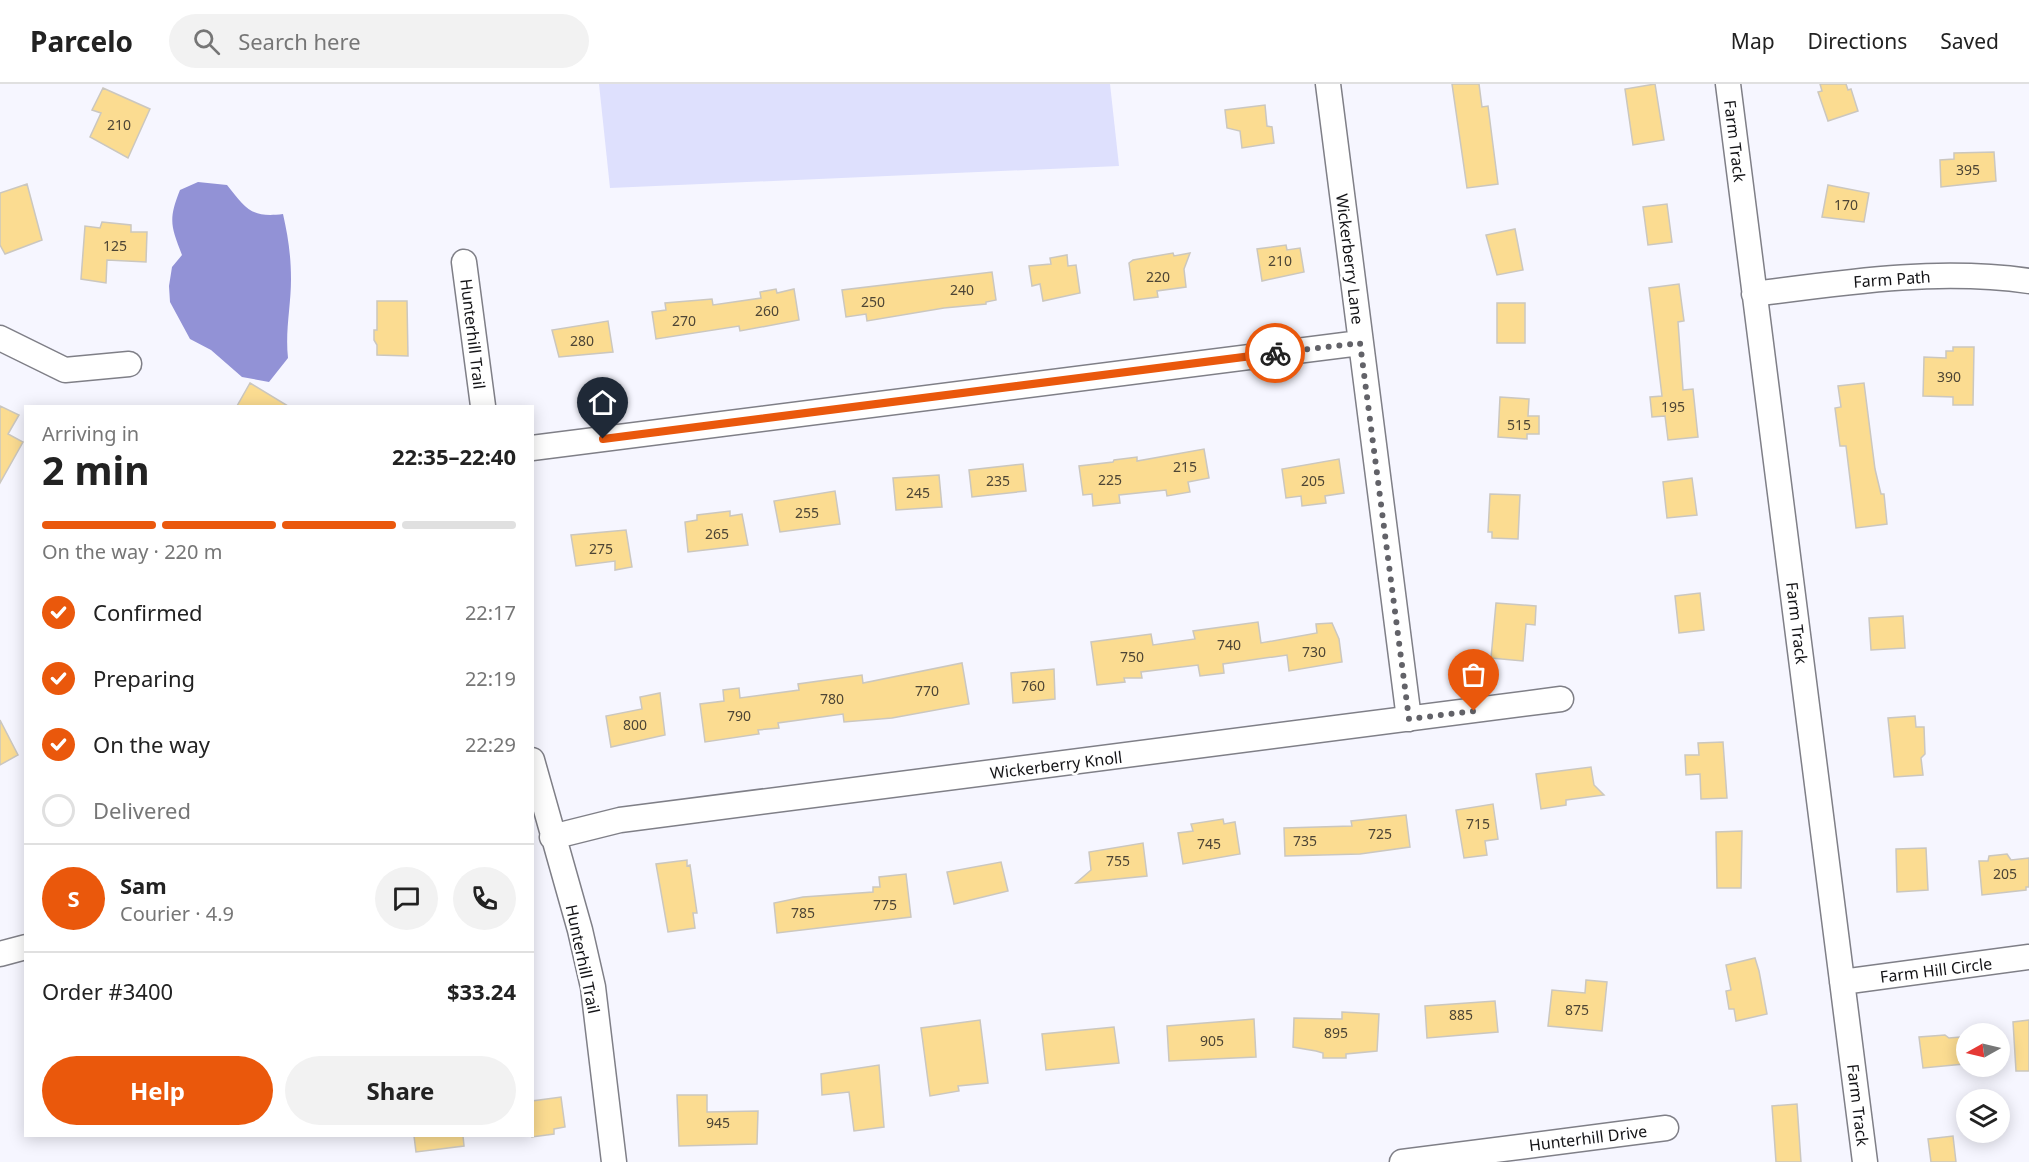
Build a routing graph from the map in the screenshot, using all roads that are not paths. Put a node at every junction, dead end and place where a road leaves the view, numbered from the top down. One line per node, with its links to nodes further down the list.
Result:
1 (1328, 84): 7 (street, Wickerberry Lane)
2 (1728, 84): 5 (street, Farm Track)
3 (464, 262): 9 (street, Hunterhill Trail)
4 (2029, 281): 5 (street, Farm Path)
5 (1754, 294): 18 (street, Farm Track)
6 (0, 338): 8 (street)
7 (1360, 343): 10 (street); 12 (street, Wickerberry Lane)
8 (129, 364)
9 (483, 405)
10 (534, 448)
11 (1561, 699): 12 (street, Wickerberry Knoll)
12 (1409, 719): 14 (street, Wickerberry Knoll)
13 (534, 768): 14 (street, Hunterhill Trail)
14 (552, 837): 21 (street, Hunterhill Trail)
15 (24, 947): 16 (street)
16 (0, 954)
17 (2029, 957): 18 (street, Farm Hill Circle)
18 (1842, 982): 22 (street, Farm Track)
19 (1666, 1128): 20 (street, Hunterhill Drive)
20 (1412, 1161)
21 (614, 1162)
22 (1865, 1162)

